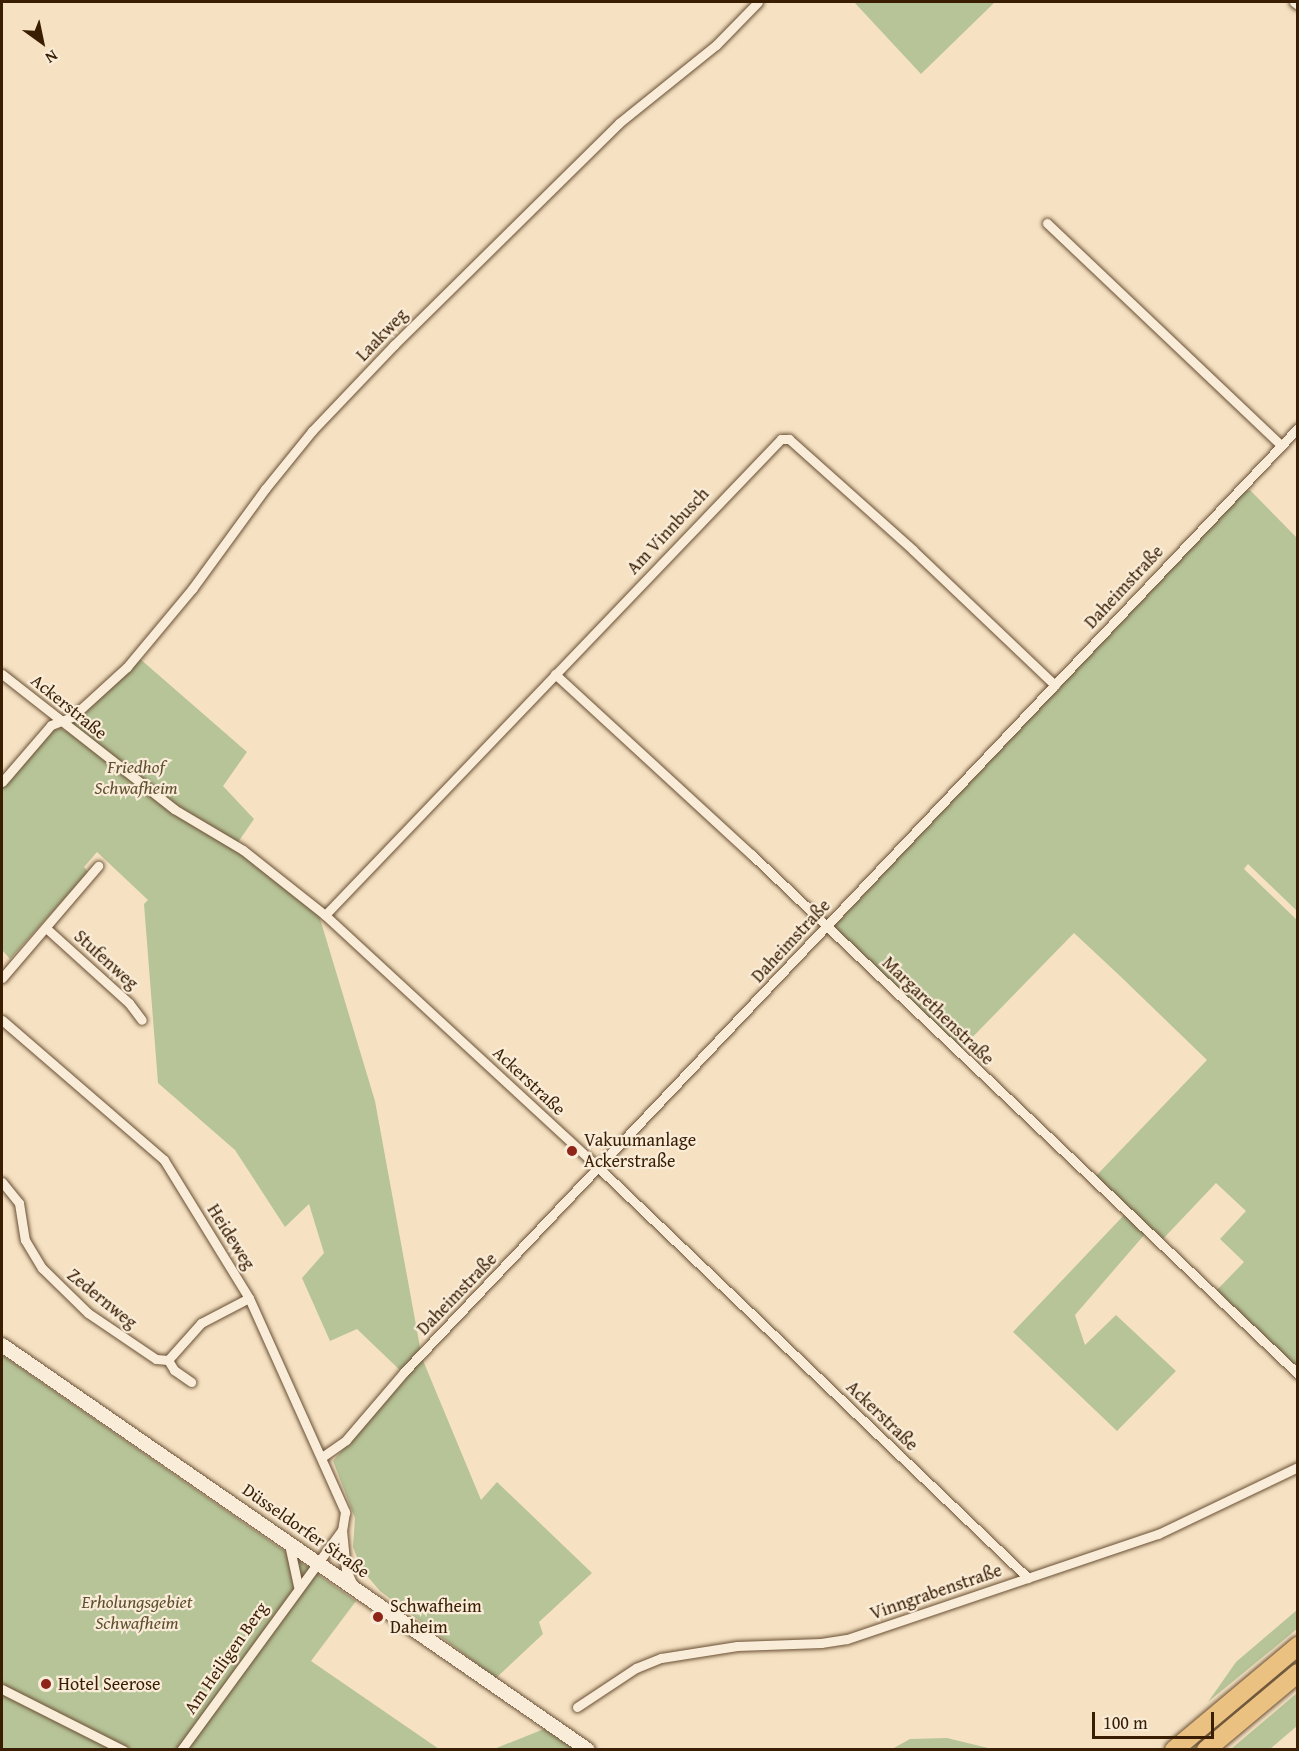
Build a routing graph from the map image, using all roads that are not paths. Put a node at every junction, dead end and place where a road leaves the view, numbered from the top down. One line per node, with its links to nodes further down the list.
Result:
1 (758, 2): 10 (street, Laakweg)
2 (1294, 2): 3 (street)
3 (1298, 5)
4 (1047, 223): 6 (street)
5 (1298, 428): 6 (street, Daheimstraße)
6 (1281, 445): 9 (street, Daheimstraße)
7 (2, 674): 10 (street, Ackerstraße)
8 (555, 674): 9 (street, Am Vinnbusch); 13 (street, Am Vinnbusch); 14 (street, Margarethenstraße)
9 (1055, 685): 14 (street, Daheimstraße)
10 (63, 721): 11 (street, Laakweg); 13 (street, Ackerstraße)
11 (2, 782)
12 (98, 866): 15 (street)
13 (325, 915): 19 (street, Ackerstraße)
14 (826, 927): 19 (street, Daheimstraße); 24 (street, Margarethenstraße)
15 (45, 928): 16 (street); 18 (street, Stufenweg)
16 (2, 978)
17 (2, 1020): 21 (street, Heideweg)
18 (142, 1020)
19 (600, 1169): 26 (street, Daheimstraße); 31 (street, Ackerstraße)
20 (2, 1182): 23 (street, Zedernweg)
21 (249, 1298): 23 (street); 26 (street, Heideweg)
22 (2, 1345): 29 (main road, Düsseldorfer Straße)
23 (168, 1360): 25 (street, Zedernweg)
24 (1298, 1374)
25 (191, 1382)
26 (322, 1456): 28 (street, Heideweg)
27 (1298, 1467): 31 (street, Vinngrabenstraße)
28 (342, 1530): 30 (street); 32 (street, Heideweg)
29 (286, 1539): 30 (main road, Düsseldorfer Straße); 33 (street)
30 (320, 1561): 32 (main road, Düsseldorfer Straße); 33 (street, Am Heiligen Berg)
31 (1028, 1578): 37 (street, Vinngrabenstraße)
32 (353, 1585): 40 (main road, Düsseldorfer Straße)
33 (298, 1586): 39 (street, Am Heiligen Berg)
34 (1298, 1646): 41 (highway)
35 (1298, 1673): 42 (highway)
36 (2, 1689): 38 (street)
37 (577, 1707)
38 (123, 1749)
39 (181, 1749)
40 (588, 1749)
41 (1174, 1749)
42 (1206, 1749)

